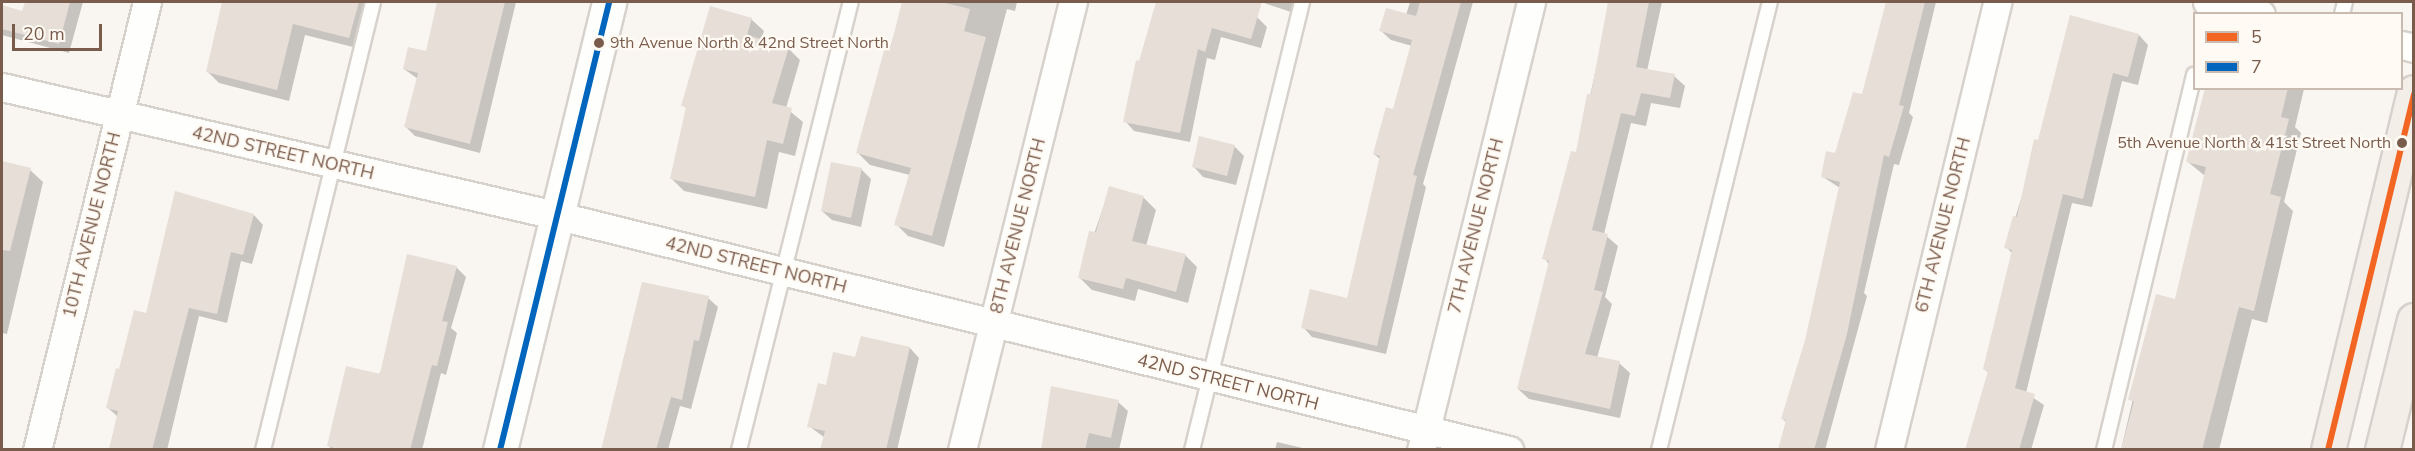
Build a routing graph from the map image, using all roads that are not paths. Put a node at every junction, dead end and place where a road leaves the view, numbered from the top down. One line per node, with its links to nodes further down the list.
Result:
1 (147, 2): 15 (street, 10TH AVENUE NORTH)
2 (373, 2): 16 (lane)
3 (609, 2): 17 (street)
4 (851, 2): 18 (lane)
5 (1073, 2): 20 (street, 8TH AVENUE NORTH)
6 (1302, 2): 21 (lane)
7 (1531, 2): 23 (street, 7TH AVENUE NORTH)
8 (1770, 2): 31 (lane)
9 (1997, 2): 32 (street, 6TH AVENUE NORTH)
10 (2210, 5): 11 (street)
11 (2250, 12)
12 (2193, 79): 33 (lane)
13 (2, 87): 15 (street, 42ND STREET NORTH)
14 (2414, 92): 34 (main road)
15 (119, 116): 16 (street, 42ND STREET NORTH); 24 (street, 10TH AVENUE NORTH)
16 (333, 165): 17 (street, 42ND STREET NORTH); 25 (lane)
17 (555, 215): 18 (street, 42ND STREET NORTH); 26 (street)
18 (784, 272): 20 (street, 42ND STREET NORTH); 27 (lane)
19 (2414, 320): 22 (main road)
20 (994, 324): 21 (street, 42ND STREET NORTH); 28 (street, 8TH AVENUE NORTH)
21 (1209, 377): 23 (street, 42ND STREET NORTH); 29 (lane)
22 (2405, 389): 35 (main road)
23 (1423, 440): 30 (street, 42ND STREET NORTH)
24 (37, 450)
25 (262, 450)
26 (500, 450)
27 (740, 450)
28 (962, 450)
29 (1192, 450)
30 (1509, 450)
31 (1659, 450)
32 (1889, 450)
33 (2104, 450)
34 (2328, 450)
35 (2382, 450)

